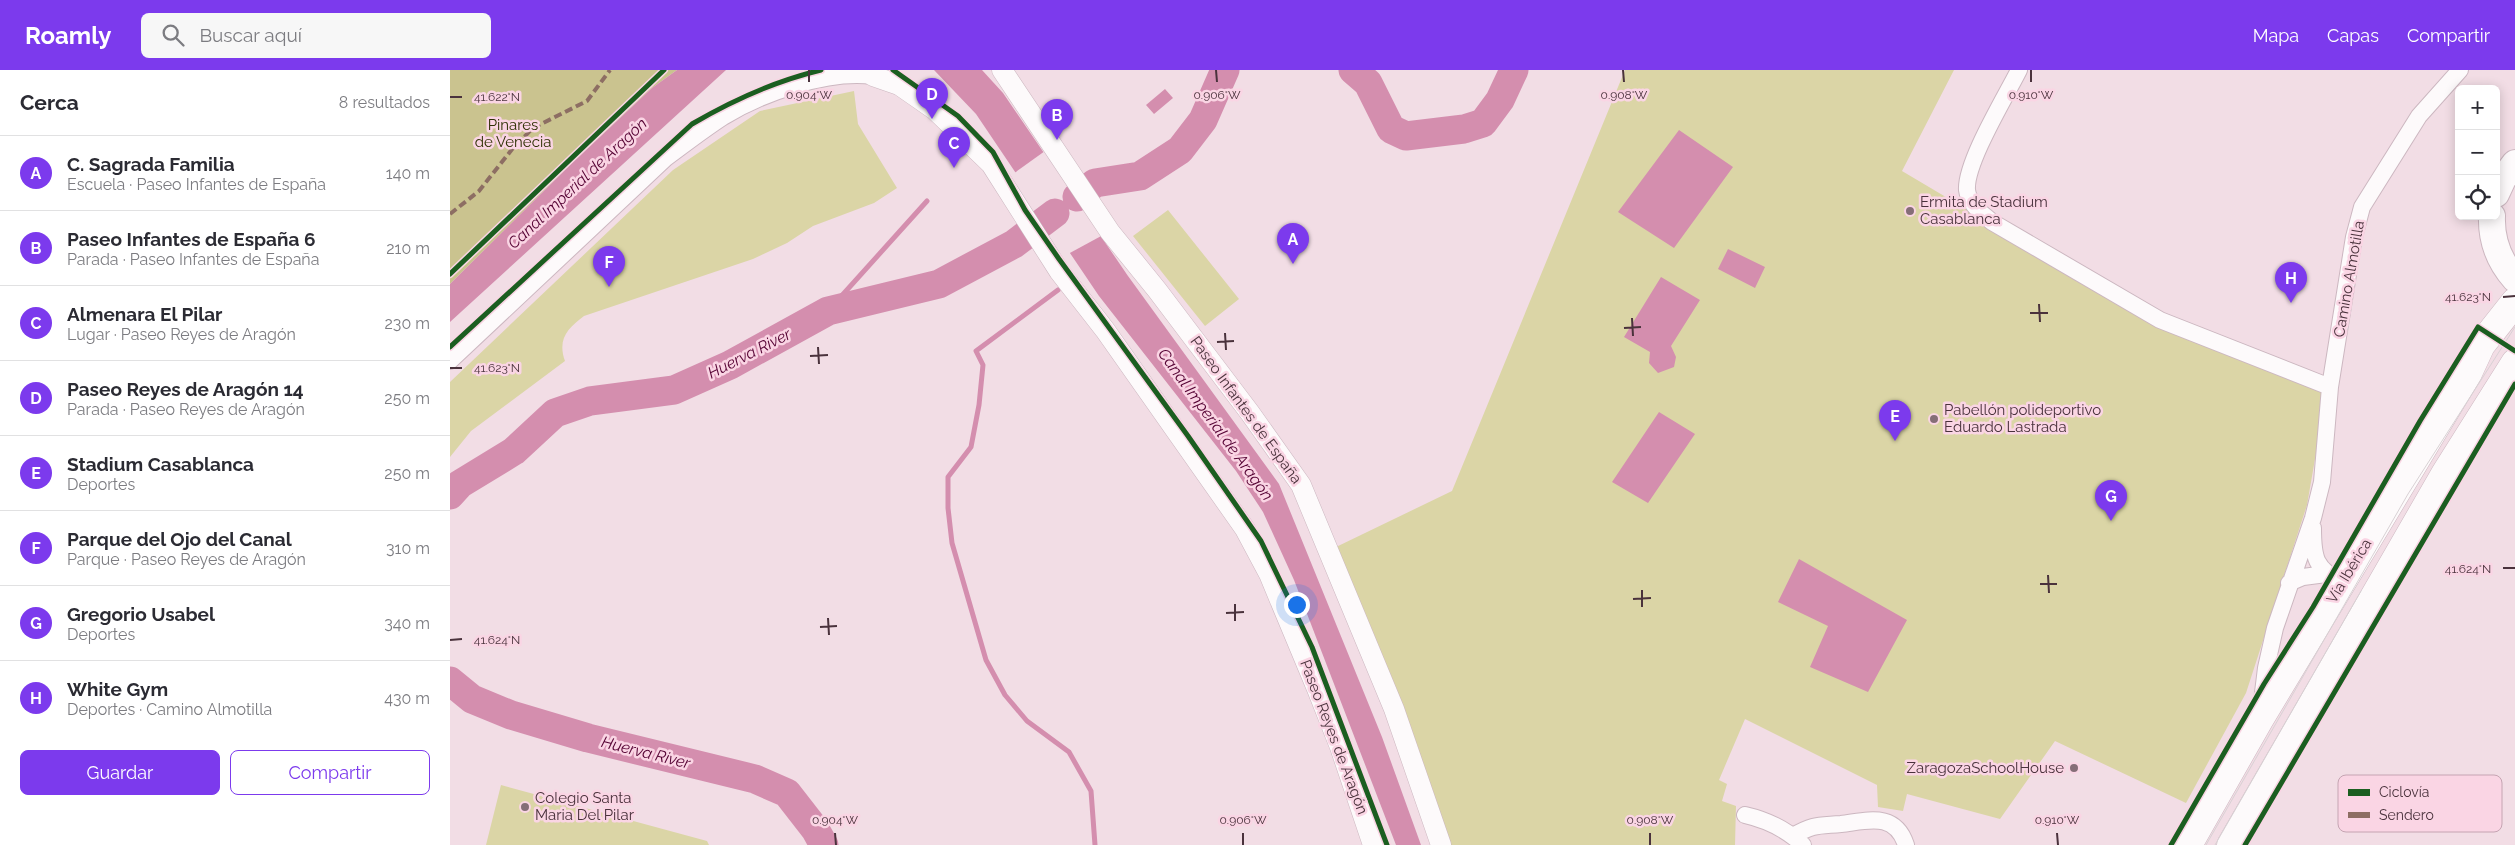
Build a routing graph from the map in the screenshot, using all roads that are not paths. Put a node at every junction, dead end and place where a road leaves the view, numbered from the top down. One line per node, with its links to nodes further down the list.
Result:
1 (1002, 70): 20 (street, Paseo Infantes de España)
2 (2019, 70): 12 (street)
3 (2460, 70): 12 (street, Camino Almotilla)
4 (873, 73): 10 (street, Paseo Reyes de Aragón); 19 (street, Paseo Reyes de Aragón)
5 (2515, 163): 6 (main road)
6 (2500, 185)
7 (2492, 220): 8 (main road)
8 (2515, 278)
9 (2515, 302): 14 (highway, Vía Ibérica)
10 (450, 361)
11 (2515, 363): 23 (highway)
12 (2330, 387): 13 (street, Camino Almotilla)
13 (2313, 518): 14 (street, Camino Almotilla); 15 (street, Camino Almotilla)
14 (2334, 579): 15 (street); 16 (highway, Vía Ibérica)
15 (2289, 583): 16 (street, Camino Almotilla)
16 (2259, 720): 22 (highway, Vía Ibérica)
17 (1745, 814): 18 (street)
18 (1798, 840): 21 (street)
19 (1373, 845)
20 (1441, 845)
21 (1906, 845)
22 (2188, 845)
23 (2231, 845)

